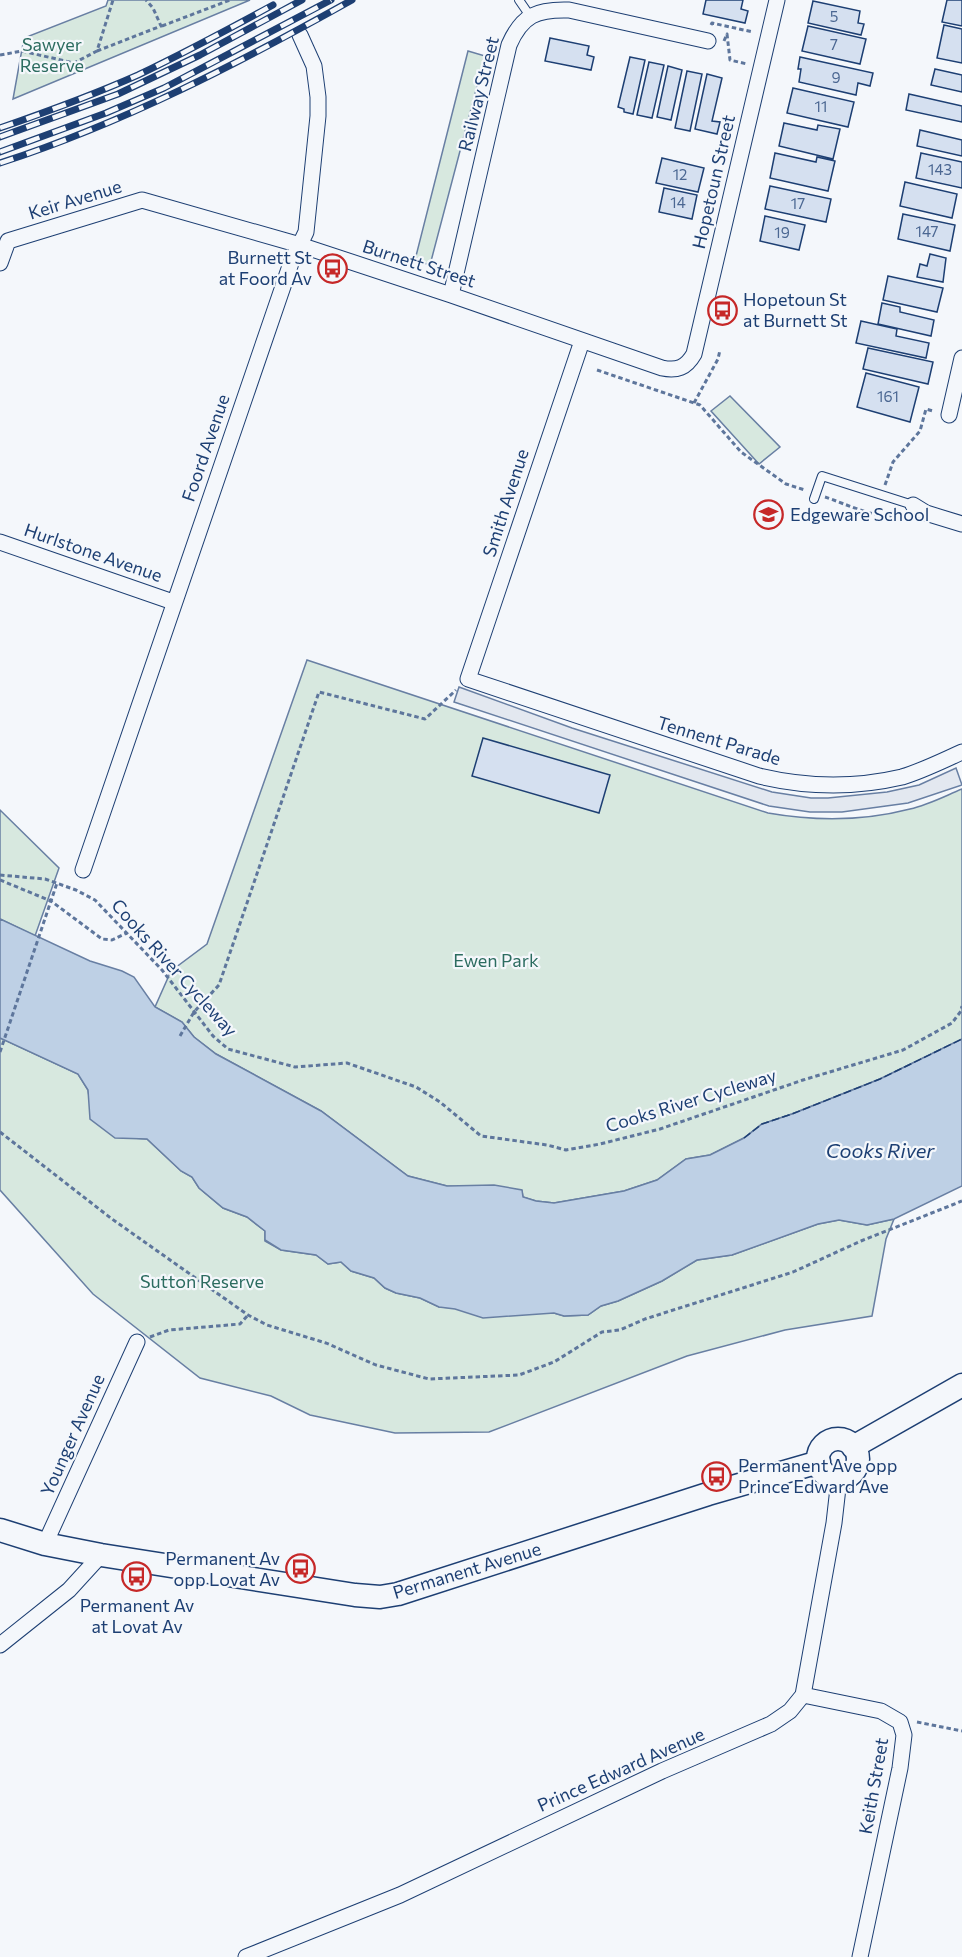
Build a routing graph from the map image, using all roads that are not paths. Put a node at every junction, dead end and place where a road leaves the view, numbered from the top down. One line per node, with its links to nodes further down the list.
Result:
1 (519, 0): 3 (lane)
2 (777, 0): 12 (street, Hopetoun Street)
3 (530, 16): 5 (street); 9 (street, Railway Street)
4 (300, 35): 7 (street, Foord Avenue)
5 (714, 45)
6 (142, 200): 7 (street, Burnett Street); 8 (street, Keir Avenue)
7 (300, 245): 9 (street, Burnett Street); 18 (street, Foord Avenue)
8 (0, 263)
9 (450, 295): 10 (street, Burnett Street)
10 (582, 341): 12 (street, Burnett Street); 19 (street, Smith Avenue)
11 (962, 358): 13 (street)
12 (682, 368)
13 (949, 415)
14 (815, 496): 15 (lane)
15 (913, 506): 16 (street)
16 (962, 524)
17 (0, 542): 18 (street, Hurlstone Avenue)
18 (173, 602): 21 (street, Foord Avenue)
19 (468, 679): 20 (street, Tennent Parade)
20 (962, 753)
21 (83, 870)
22 (137, 1342): 28 (street, Younger Avenue)
23 (962, 1385): 24 (main road)
24 (854, 1446): 25 (main road); 26 (main road)
25 (819, 1462): 26 (main road); 29 (main road, Permanent Avenue)
26 (839, 1479): 31 (street)
27 (0, 1530): 28 (main road, Permanent Avenue)
28 (45, 1544): 29 (main road, Permanent Avenue)
29 (101, 1555): 30 (street)
30 (0, 1645)
31 (803, 1695): 32 (street, Prince Edward Avenue); 33 (street, Keith Street)
32 (246, 1957)
33 (860, 1957)

